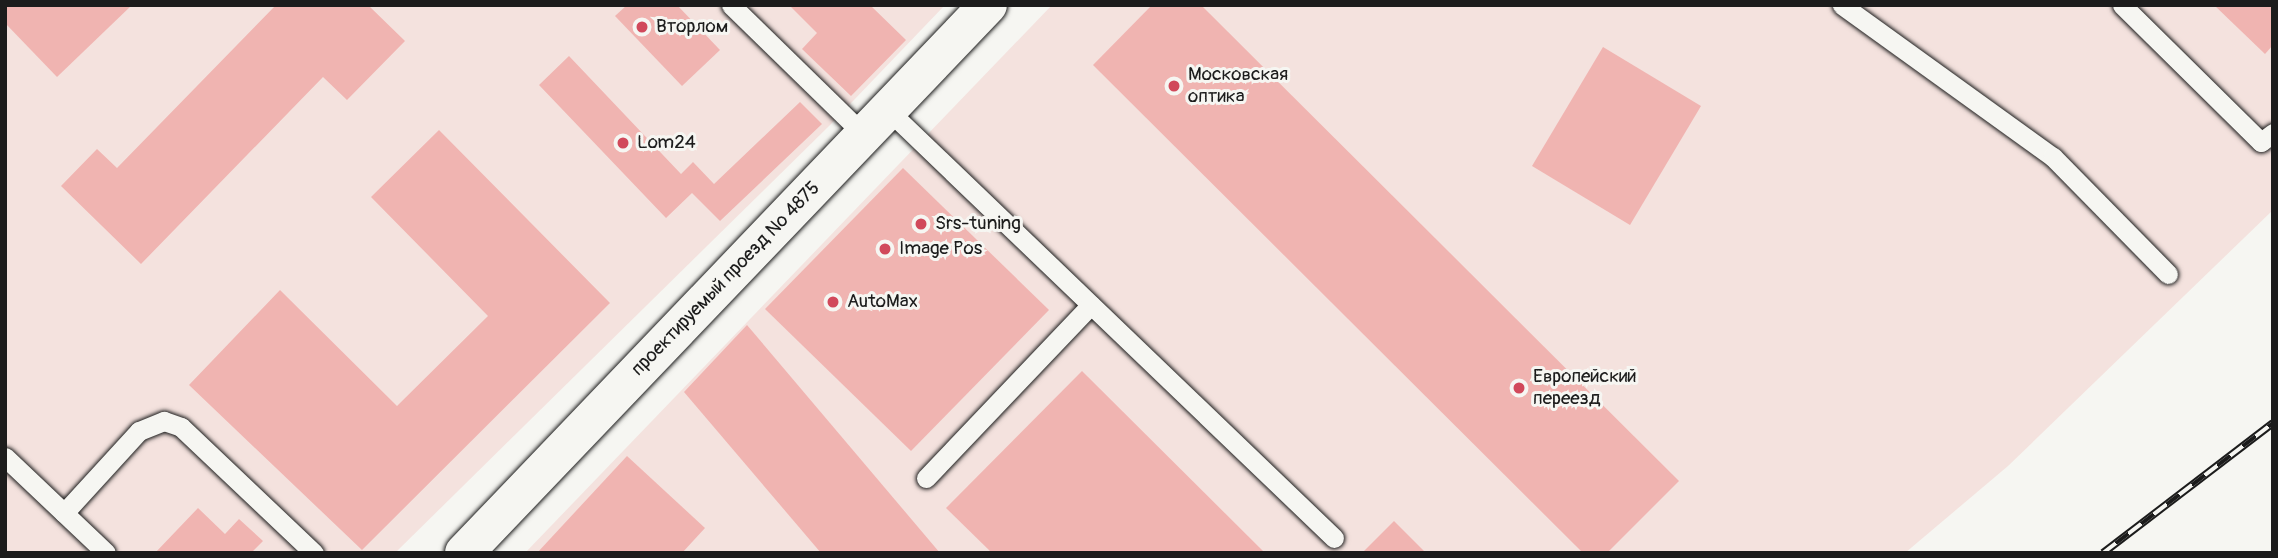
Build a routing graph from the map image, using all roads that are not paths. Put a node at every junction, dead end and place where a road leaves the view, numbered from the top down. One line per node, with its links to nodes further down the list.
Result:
1 (731, 5): 5 (lane)
2 (988, 5): 5 (street, проектируемый проезд № 4875)
3 (1842, 5): 7 (lane)
4 (2122, 5): 6 (lane)
5 (876, 123): 8 (lane); 15 (street, проектируемый проезд № 4875)
6 (2273, 133)
7 (2168, 274)
8 (1091, 305): 10 (lane); 12 (lane)
9 (5, 457): 11 (lane)
10 (926, 478)
11 (64, 513): 13 (lane); 14 (lane)
12 (1334, 538)
13 (106, 553)
14 (314, 553)
15 (464, 553)

